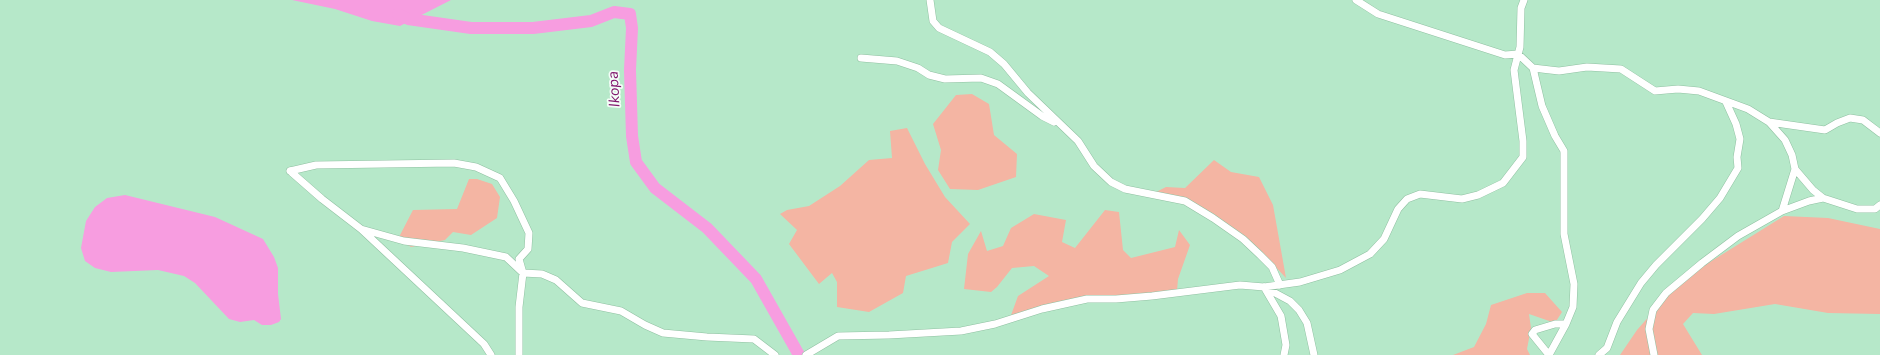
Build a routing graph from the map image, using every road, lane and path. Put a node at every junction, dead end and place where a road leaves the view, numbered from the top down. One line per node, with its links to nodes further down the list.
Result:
1 (930, 0): 9 (street)
2 (1356, 0): 4 (street)
3 (1524, 0): 4 (street)
4 (1518, 54): 6 (street); 17 (street)
5 (861, 58): 9 (street)
6 (1533, 68): 7 (street); 19 (street)
7 (1726, 102): 8 (street); 27 (street)
8 (1769, 122): 10 (street); 11 (street)
9 (1060, 125): 17 (street)
10 (1880, 133)
11 (1795, 169): 12 (street); 14 (street)
12 (1823, 198): 13 (street); 14 (street)
13 (1880, 205)
14 (1782, 211): 28 (street)
15 (361, 229): 16 (street); 16 (street); 21 (street)
16 (523, 274): 22 (street); 23 (street)
17 (1280, 285): 18 (street)
18 (1264, 287): 20 (street); 24 (street); 25 (street)
19 (1566, 324): 26 (street); 26 (street)
20 (1315, 353)
21 (491, 355)
22 (519, 355)
23 (775, 355)
24 (806, 355)
25 (1284, 355)
26 (1549, 355)
27 (1599, 355)
28 (1654, 355)

